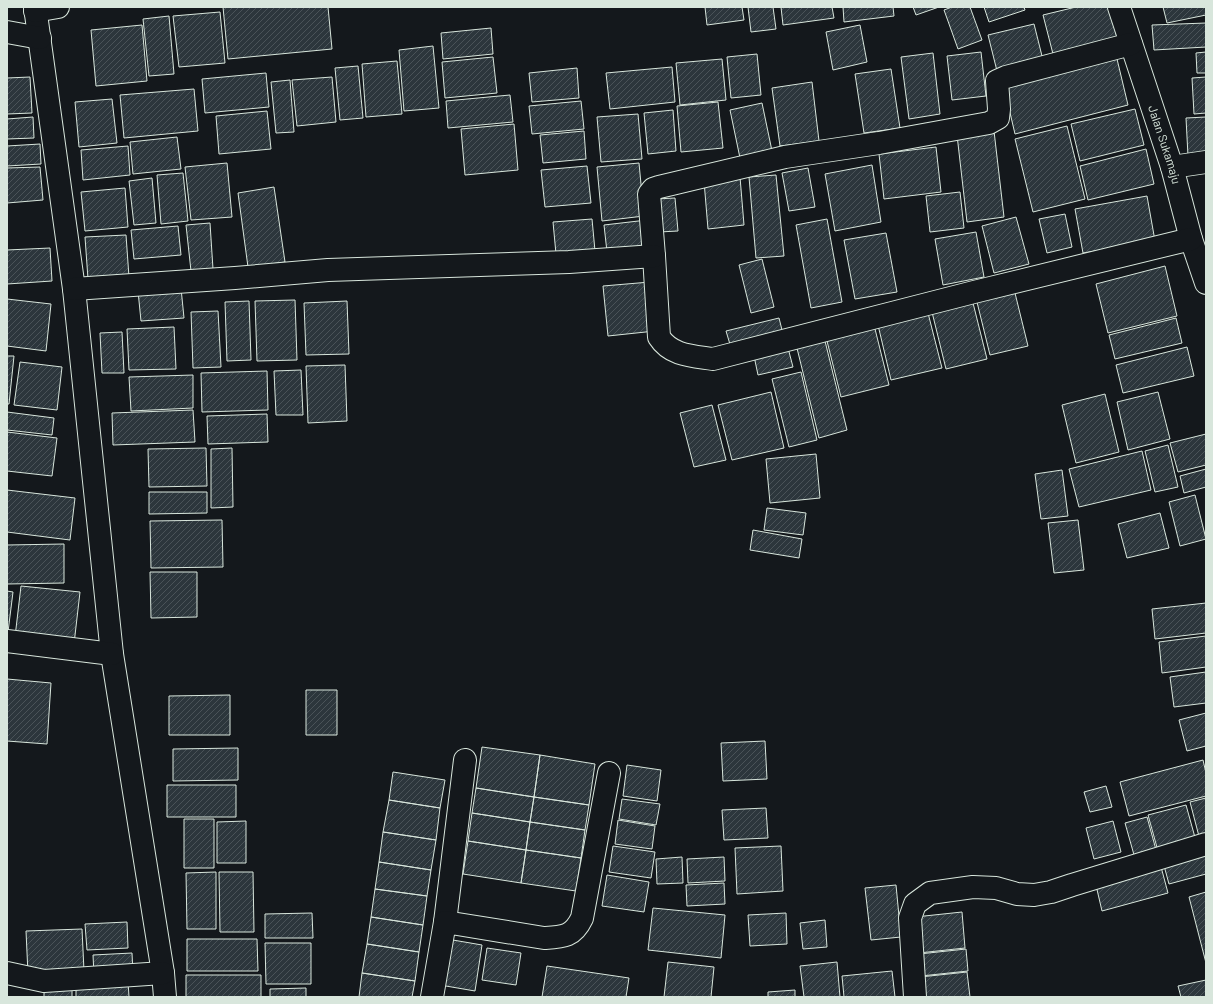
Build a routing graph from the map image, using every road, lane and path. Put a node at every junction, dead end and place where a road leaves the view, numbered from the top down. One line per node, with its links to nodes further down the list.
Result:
1 (58, 7): 3 (street)
2 (1119, 7): 6 (street, Jalan Sukamaju)
3 (35, 9): 5 (street)
4 (7, 32): 5 (street)
5 (40, 38): 12 (street)
6 (1131, 44): 8 (street, Jalan Sukamaju); 10 (street)
7 (1206, 162): 8 (street)
8 (1172, 167): 9 (street, Jalan Sukamaju)
9 (1191, 240): 10 (street); 11 (street, Jalan Sukamaju)
10 (654, 256): 12 (street)
11 (1206, 283)
12 (74, 289): 14 (street)
13 (7, 641): 14 (street)
14 (112, 654): 20 (street)
15 (465, 760): 18 (street)
16 (608, 772): 18 (street)
17 (1206, 844): 23 (street)
18 (445, 922): 22 (street)
19 (7, 973): 20 (street)
20 (163, 973): 21 (street)
21 (165, 997)
22 (432, 997)
23 (915, 997)

